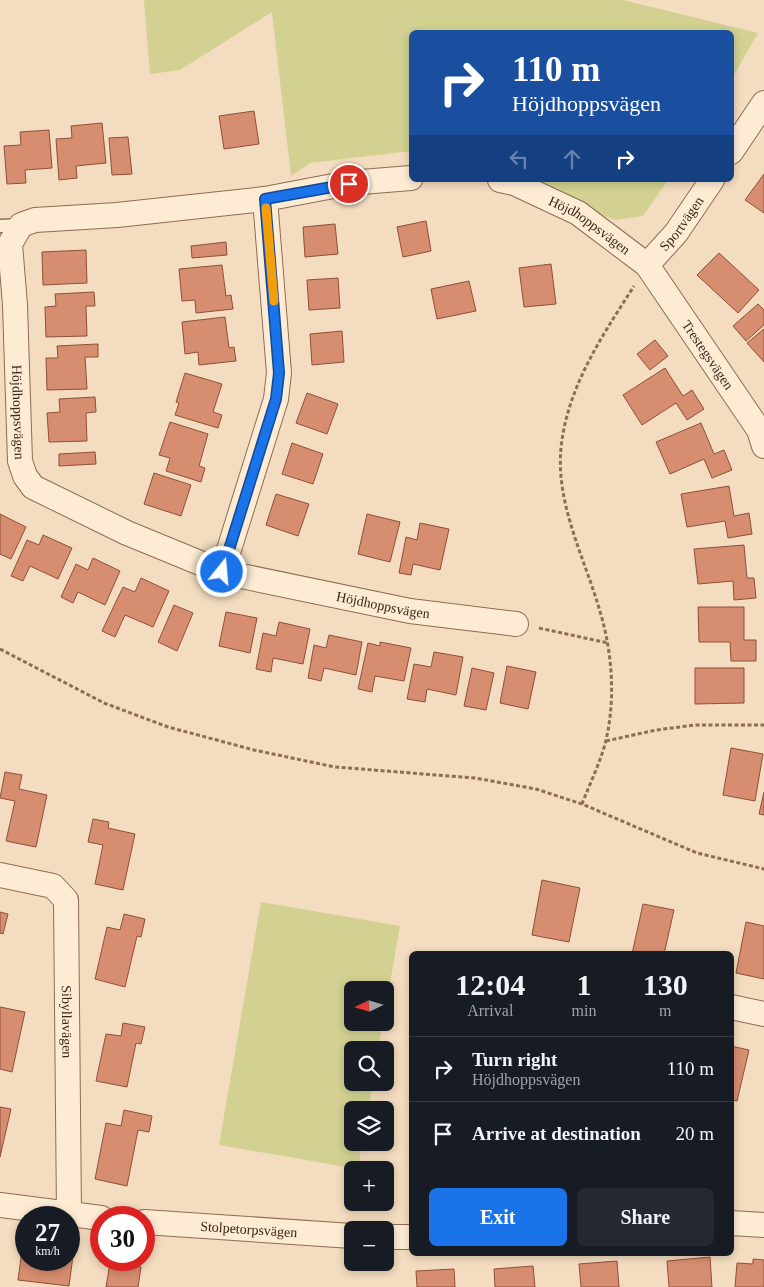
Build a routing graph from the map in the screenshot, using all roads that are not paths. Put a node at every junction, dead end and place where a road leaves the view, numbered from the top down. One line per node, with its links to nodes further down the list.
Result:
1 (763, 108): 2 (street)
2 (734, 148)
3 (409, 178): 6 (street, Höjdhoppsvägen)
4 (509, 182): 8 (street, Höjdhoppsvägen)
5 (711, 182): 8 (street, Sportvägen)
6 (265, 199): 7 (street, Höjdhoppsvägen); 10 (street)
7 (10, 226): 10 (street, Höjdhoppsvägen)
8 (647, 266): 9 (street, Trestegsvägen)
9 (764, 446)
10 (222, 572): 11 (street, Höjdhoppsvägen)
11 (516, 624)
12 (0, 875): 16 (street, Sibyllavägen)
13 (734, 1008): 14 (street)
14 (764, 1014)
15 (0, 1205): 17 (street)
16 (69, 1206)
17 (15, 1207)
18 (155, 1223): 21 (street, Stolpetorpsvägen)
19 (734, 1223): 20 (street)
20 (764, 1225)
21 (344, 1235)
22 (394, 1237): 23 (street)
23 (409, 1237)

